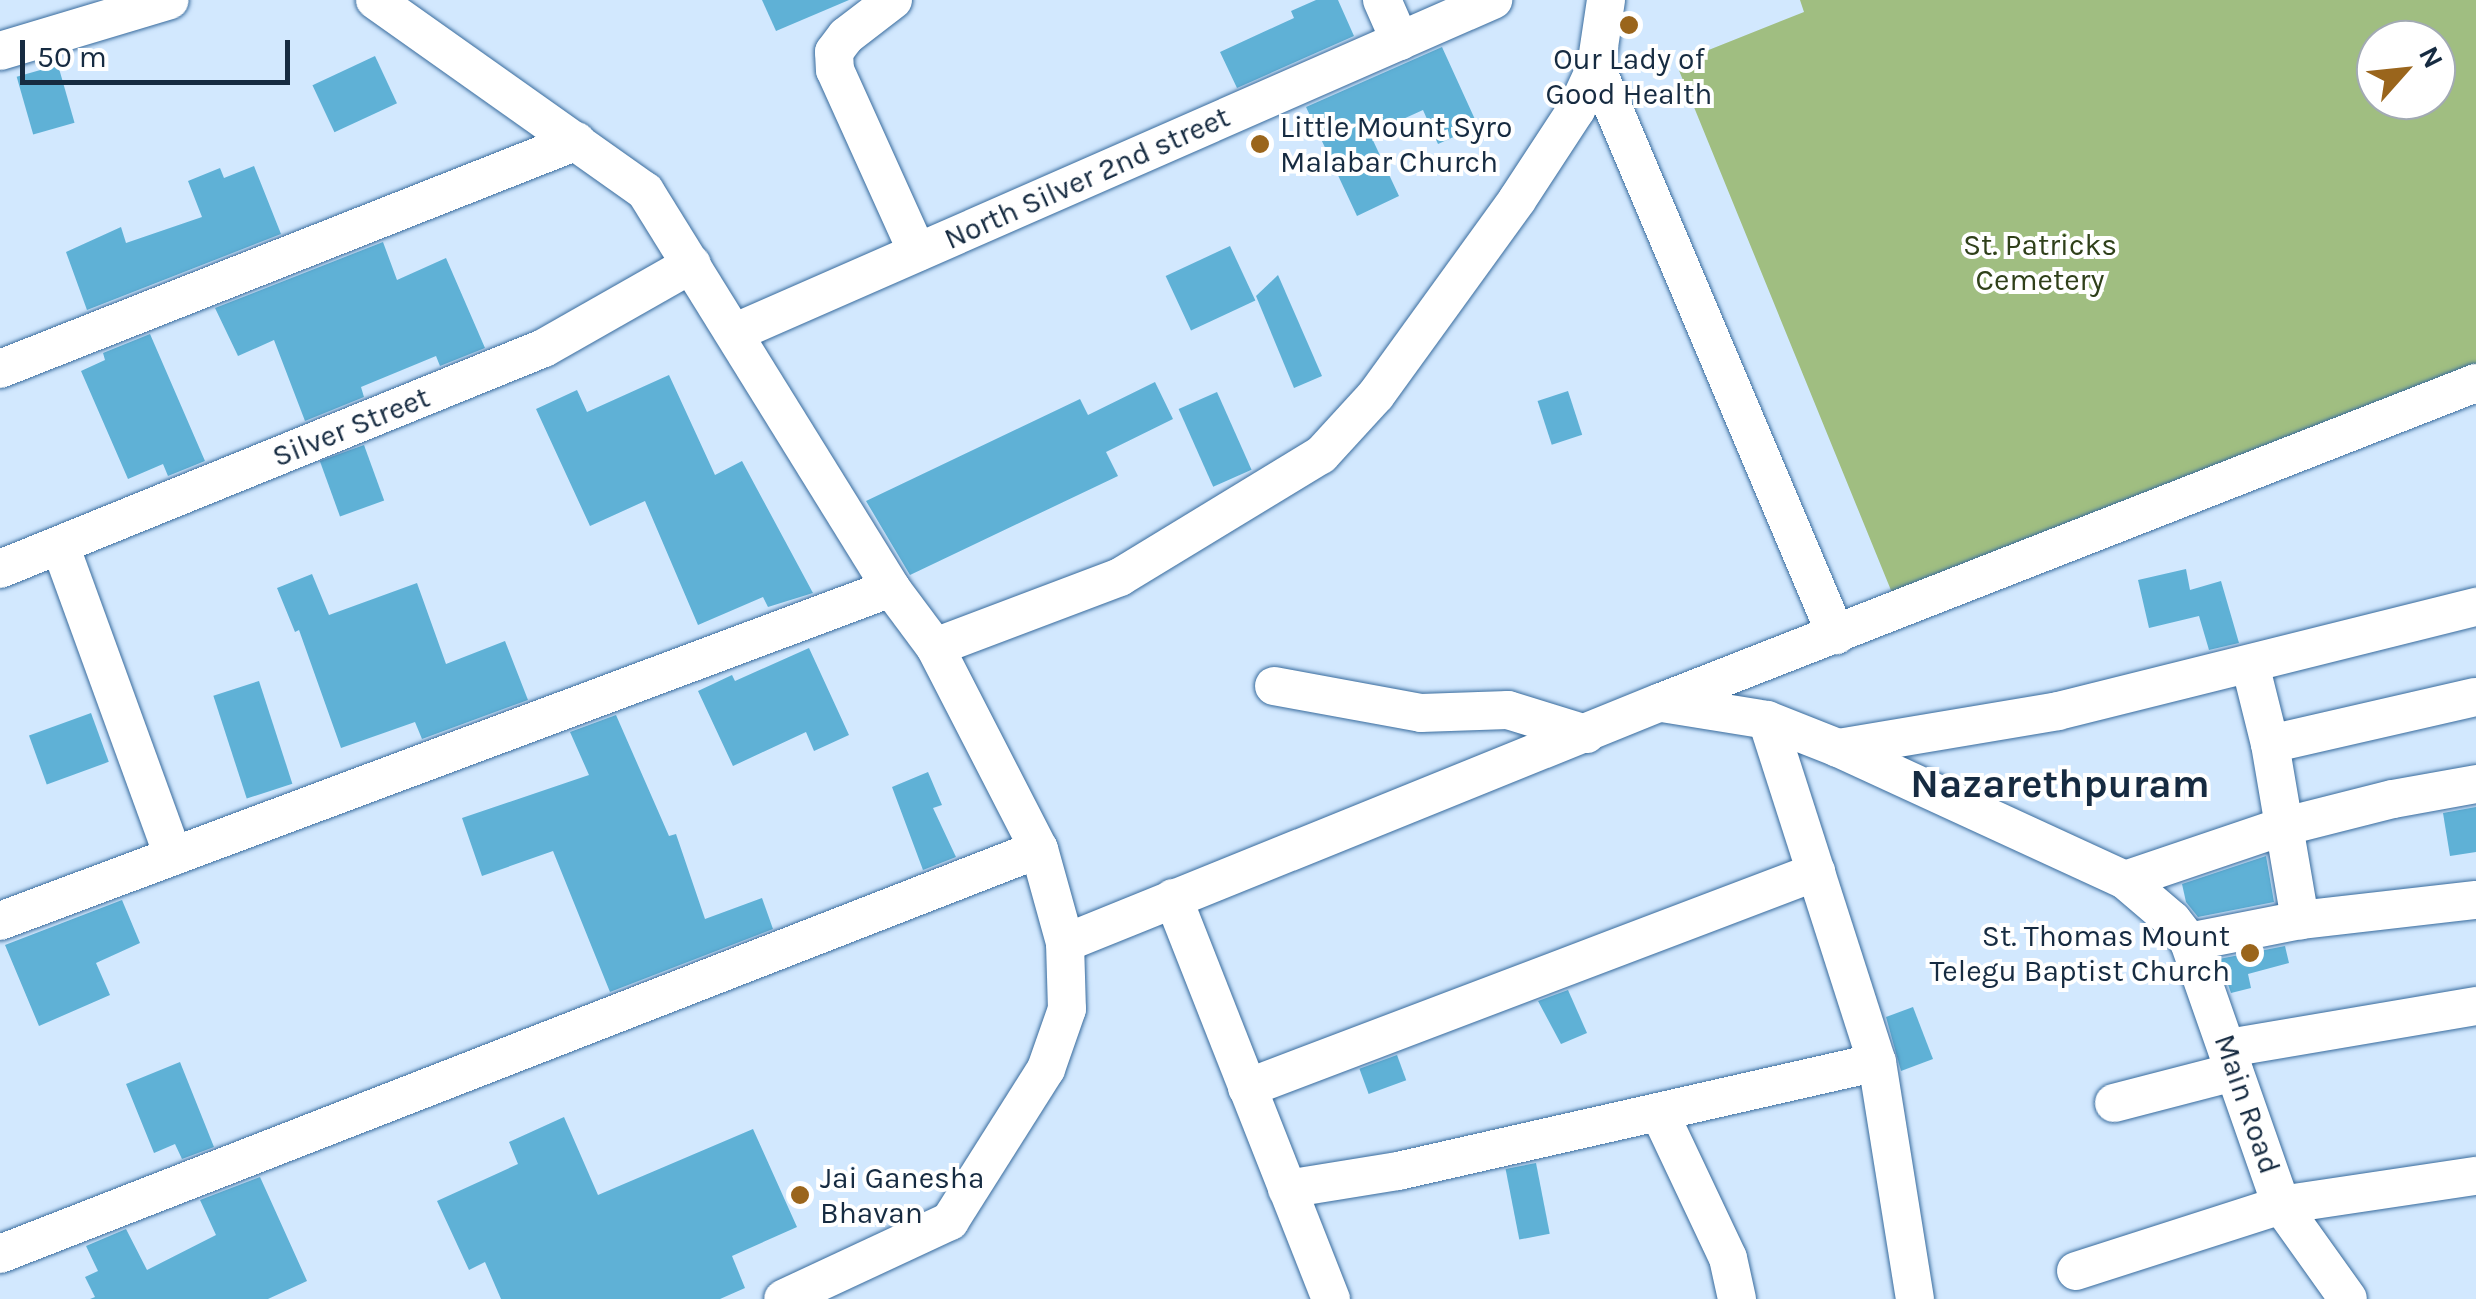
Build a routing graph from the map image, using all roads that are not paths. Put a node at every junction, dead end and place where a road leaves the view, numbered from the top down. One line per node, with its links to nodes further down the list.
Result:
1 (170, 0): 8 (street)
2 (375, 0): 10 (street)
3 (893, 0): 11 (street)
4 (1382, 0): 7 (street)
5 (1493, 0): 7 (street, North Silver 2nd street)
6 (1606, 0): 9 (street)
7 (1400, 41): 11 (street, North Silver 2nd street)
8 (0, 51)
9 (1596, 67): 20 (street); 21 (street)
10 (577, 140): 12 (street); 14 (street)
11 (917, 252): 13 (street, North Silver 2nd street)
12 (692, 264): 13 (street); 16 (street, Silver Street)
13 (736, 332): 18 (street)
14 (0, 370)
15 (2476, 383): 20 (street)
16 (60, 545): 17 (street, Silver Street); 33 (street)
17 (0, 569)
18 (890, 588): 21 (street); 33 (street)
19 (2476, 607): 22 (street)
20 (1836, 634): 25 (street)
21 (936, 647): 32 (street)
22 (2250, 664): 28 (street); 29 (street)
23 (1274, 686): 27 (street)
24 (2476, 697): 28 (street)
25 (1660, 702): 26 (street, Main Road); 27 (street)
26 (1767, 720): 29 (street, Main Road); 34 (street)
27 (1586, 734): 36 (street)
28 (2270, 744): 31 (street)
29 (1838, 748): 35 (street, Main Road)
30 (2476, 784): 31 (street)
31 (2282, 827): 35 (street); 38 (street)
32 (1038, 849): 40 (street); 51 (street)
33 (173, 856): 39 (street)
34 (1816, 872): 44 (street); 45 (street)
35 (2124, 880): 41 (street, Main Road)
36 (1173, 898): 40 (street); 45 (street)
37 (2476, 900): 38 (street)
38 (2300, 920): 41 (street)
39 (0, 921)
40 (1065, 942): 53 (street)
41 (2190, 942): 43 (street, Main Road)
42 (2476, 1006): 43 (street)
43 (2231, 1060): 46 (street); 50 (street, Main Road)
44 (1878, 1062): 47 (street); 56 (street)
45 (1247, 1088): 49 (street)
46 (2114, 1103)
47 (1658, 1112): 49 (street); 55 (street)
48 (2476, 1176): 50 (street)
49 (1287, 1189): 54 (street)
50 (2281, 1205): 52 (street); 57 (street, Main Road)
51 (0, 1254)
52 (2076, 1271)
53 (783, 1299)
54 (1331, 1299)
55 (1737, 1299)
56 (1915, 1299)
57 (2348, 1299)

